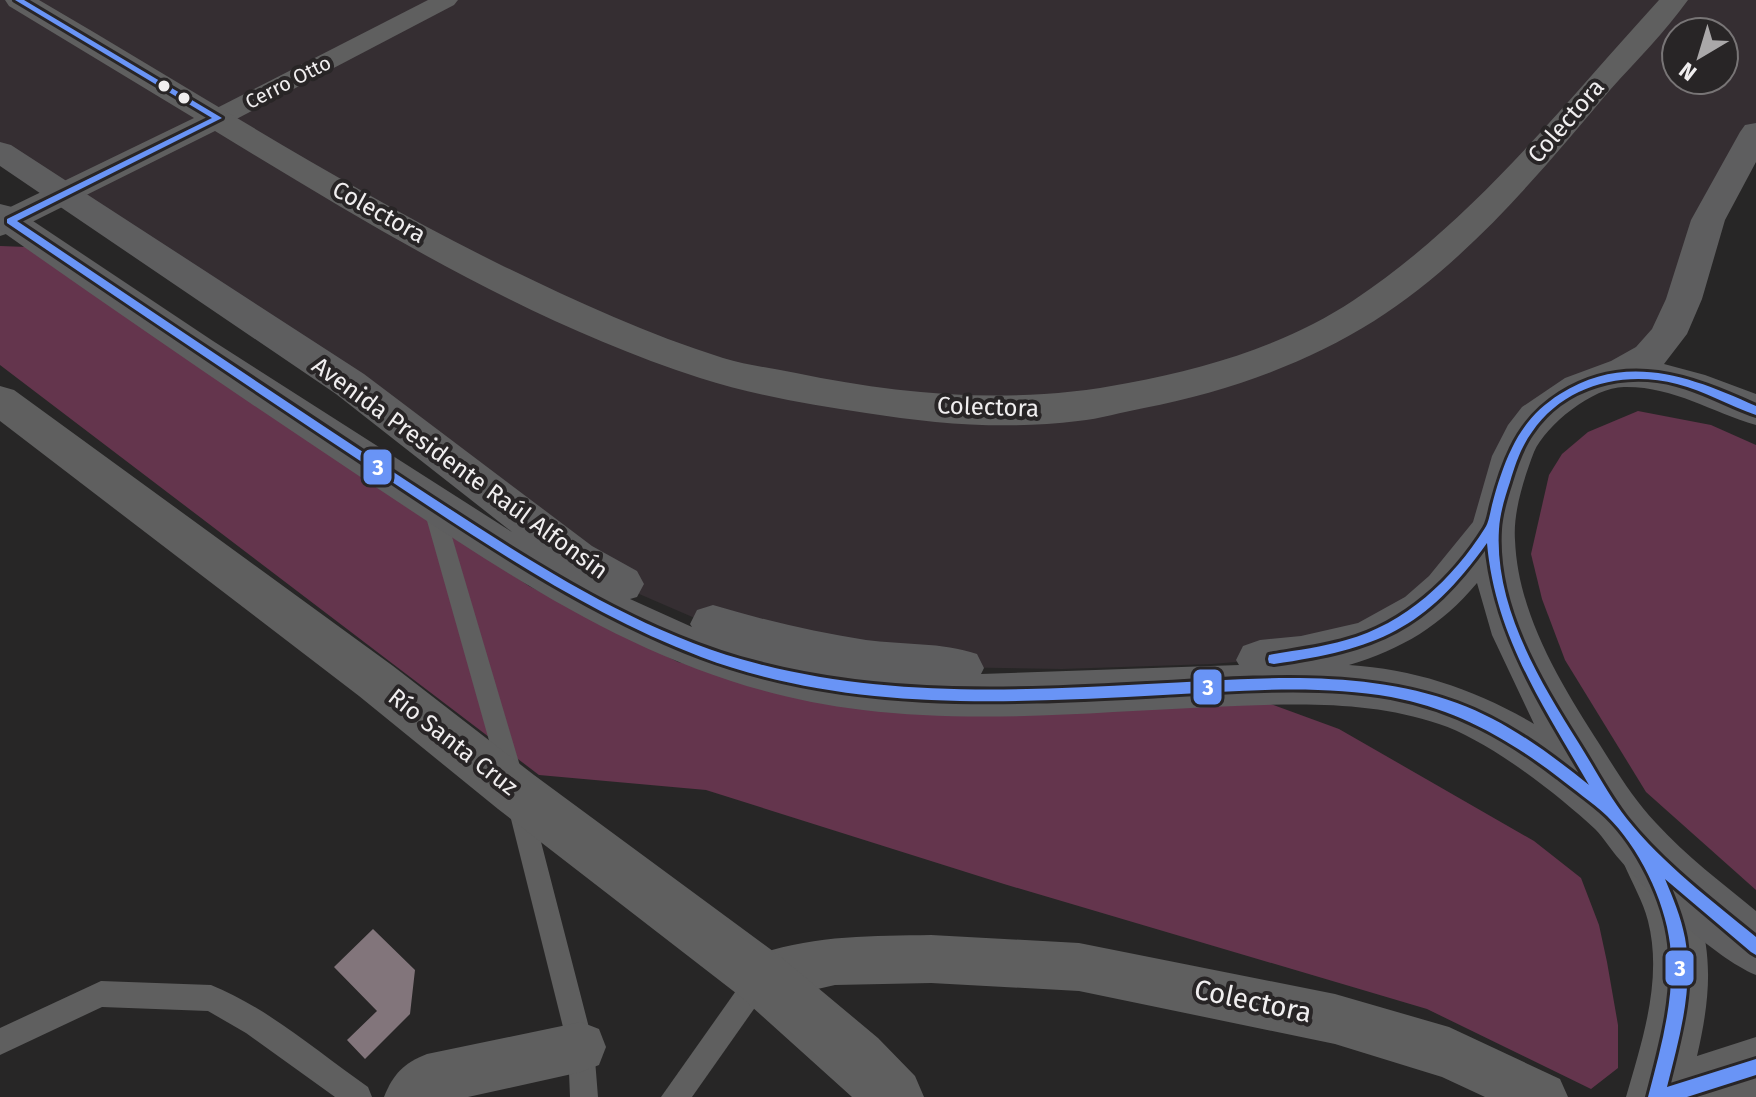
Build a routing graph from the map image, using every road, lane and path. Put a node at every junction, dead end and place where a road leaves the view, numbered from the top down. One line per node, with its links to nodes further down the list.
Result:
1 (19, 0): 4 (street, Colectora)
2 (446, 0): 4 (street, Cerro Otto)
3 (1674, 0): 4 (street, Colectora)
4 (218, 118): 7 (street, Cerro Otto)
5 (1756, 132): 8 (highway)
6 (0, 152): 7 (highway, Avenida Presidente Raúl Alfonsín)
7 (21, 210): 11 (highway, Avenida Presidente Raúl Alfonsín); 12 (highway, Avenida Presidente Raúl Alfonsín)
8 (1620, 373): 10 (highway); 12 (highway)
9 (0, 400): 13 (street, Río Santa Cruz)
10 (1756, 411)
11 (432, 503): 13 (lane); 14 (highway, Avenida Presidente Raúl Alfonsín)
12 (1492, 528): 14 (highway)
13 (516, 792): 16 (street, Río Santa Cruz); 18 (lane)
14 (1620, 820): 15 (highway); 26 (street)
15 (1756, 947)
16 (761, 977): 23 (lane); 24 (street, Río Santa Cruz); 25 (street, Colectora)
17 (0, 1042): 20 (lane)
18 (581, 1047): 21 (street); 22 (lane)
19 (1756, 1067): 26 (street)
20 (358, 1097)
21 (410, 1097)
22 (584, 1097)
23 (675, 1097)
24 (894, 1097)
25 (1542, 1097)
26 (1658, 1097)

